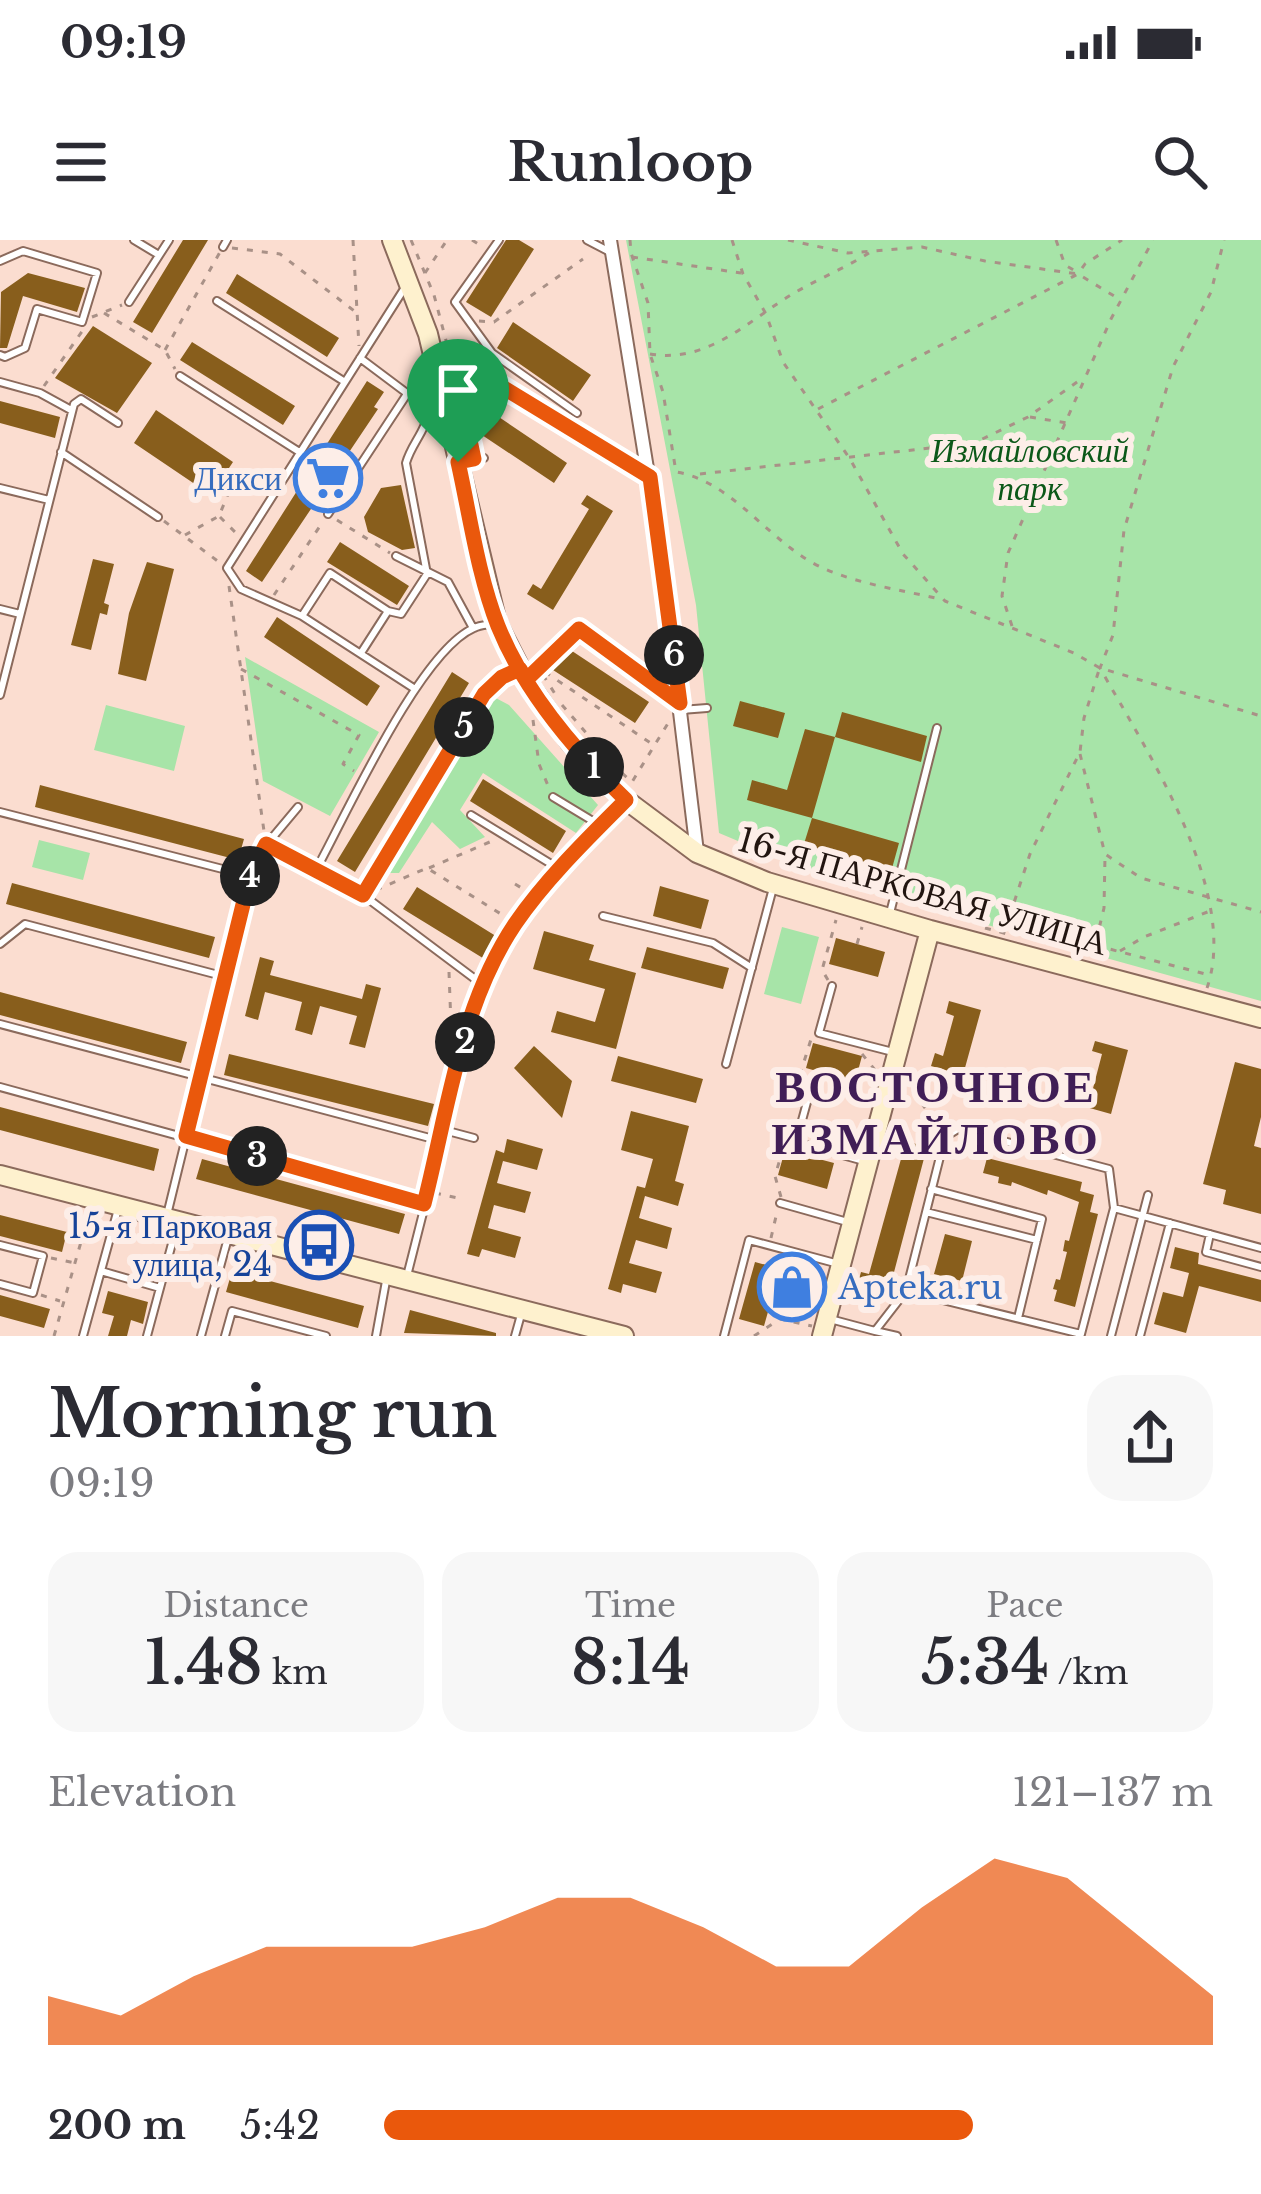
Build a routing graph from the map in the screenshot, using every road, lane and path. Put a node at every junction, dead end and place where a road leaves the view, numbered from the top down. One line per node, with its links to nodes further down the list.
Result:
1 (134, 240): 21 (lane)
2 (169, 240): 21 (lane)
3 (353, 240): 35 (path)
4 (392, 240): 29 (main road, 16-Я ПАРКОВАЯ УЛИЦА)
5 (411, 240): 29 (path)
6 (446, 240): 29 (path)
7 (472, 240): 8 (path)
8 (487, 240)
9 (499, 240): 33 (lane)
10 (587, 240): 19 (lane)
11 (630, 240): 23 (path)
12 (732, 240): 27 (path)
13 (788, 240): 20 (path)
14 (1056, 240): 28 (path)
15 (1122, 240): 28 (path)
16 (1153, 240): 30 (path)
17 (1224, 240): 86 (path)
18 (225, 243): 26 (path); 39 (path)
19 (611, 247): 63 (street)
20 (871, 252): 28 (path); 36 (path)
21 (159, 255): 32 (lane)
22 (302, 256): 26 (path)
23 (631, 257): 27 (path); 40 (path)
24 (583, 260): 38 (path)
25 (0, 261): 41 (lane)
26 (295, 265): 35 (path)
27 (743, 274): 36 (path)
28 (1078, 274): 30 (path); 51 (path)
29 (417, 277): 37 (path); 42 (lane); 49 (main road, 16-Я ПАРКОВАЯ УЛИЦА)
30 (1120, 300): 44 (path)
31 (217, 301): 46 (lane)
32 (129, 302): 34 (path)
33 (460, 310): 37 (path); 38 (lane)
34 (103, 313): 39 (path); 47 (path)
35 (357, 313): 42 (path)
36 (766, 314): 40 (path); 51 (path)
37 (440, 316): 49 (path)
38 (489, 349): 52 (lane)
39 (165, 350): 43 (path)
40 (650, 353): 61 (path)
41 (0, 355)
42 (360, 358): 46 (lane); 48 (lane)
43 (180, 376): 57 (lane)
44 (1086, 376): 53 (path); 55 (path)
45 (0, 382): 50 (lane)
46 (344, 382): 57 (lane)
47 (44, 387)
48 (406, 393): 49 (lane); 67 (lane)
49 (444, 403): 60 (main road, 16-Я ПАРКОВАЯ УЛИЦА); 60 (path); 63 (lane); 74 (lane)
50 (71, 410): 54 (lane); 56 (lane)
51 (816, 410): 59 (path)
52 (578, 413)
53 (1028, 417): 55 (path); 59 (path)
54 (118, 423)
55 (1067, 423): 83 (path)
56 (61, 452): 66 (lane); 69 (lane)
57 (301, 452): 71 (lane)
58 (484, 458): 60 (lane)
59 (850, 459): 62 (path); 75 (path)
60 (466, 460): 81 (main road, 16-Я ПАРКОВАЯ УЛИЦА)
61 (676, 472): 62 (path); 63 (path)
62 (699, 474): 75 (path)
63 (650, 477): 90 (street)
64 (231, 487): 68 (path)
65 (0, 488): 66 (lane)
66 (49, 500): 79 (lane)
67 (328, 514): 72 (path); 76 (path)
68 (219, 516): 70 (path); 71 (path)
69 (158, 517): 70 (path)
70 (184, 535): 73 (path)
71 (245, 541): 73 (lane)
72 (396, 556): 74 (lane)
73 (227, 568): 76 (lane); 85 (path)
74 (428, 574): 78 (lane); 82 (lane)
75 (945, 601): 83 (path)
76 (269, 602): 80 (lane)
77 (0, 609): 79 (lane)
78 (388, 611): 80 (lane); 84 (lane)
79 (20, 614): 89 (lane)
80 (302, 616): 84 (lane)
81 (497, 623): 82 (lane); 87 (main road, 16-Я ПАРКОВАЯ УЛИЦА)
82 (473, 628): 88 (lane)
83 (1012, 628): 86 (path)
84 (361, 653): 88 (lane)
85 (238, 667): 97 (path); 105 (path)
86 (1100, 668): 92 (path); 96 (path); 115 (path)
87 (528, 672): 90 (lane); 95 (path); 95 (path); 99 (main road, 16-Я ПАРКОВАЯ УЛИЦА); 114 (lane)
88 (415, 689): 108 (lane)
89 (0, 695)
90 (681, 706): 91 (lane); 95 (path); 106 (street)
91 (707, 708)
92 (1261, 716)
93 (533, 720): 98 (path)
94 (937, 728): 121 (lane)
95 (654, 746)
96 (1080, 752): 107 (path); 119 (path)
97 (356, 772)
98 (553, 797): 103 (lane)
99 (626, 800): 103 (lane); 106 (main road, 16-Я ПАРКОВАЯ УЛИЦА)
100 (298, 806): 105 (lane)
101 (0, 812): 111 (lane)
102 (471, 815): 104 (lane)
103 (601, 826): 110 (lane)
104 (505, 836): 109 (path); 110 (lane)
105 (266, 844): 108 (path); 111 (lane)
106 (697, 854): 113 (main road, 16-Я ПАРКОВАЯ УЛИЦА)
107 (1105, 854): 115 (path); 128 (path)
108 (316, 868): 114 (lane)
109 (428, 868): 114 (path); 123 (path)
110 (561, 870): 116 (lane)
111 (250, 876): 134 (lane)
112 (514, 884): 116 (path)
113 (774, 884): 121 (main road, 16-Я ПАРКОВАЯ УЛИЦА); 132 (lane)
114 (363, 895): 131 (lane)
115 (1209, 896): 117 (path); 118 (path)
116 (538, 898): 123 (lane)
117 (1212, 911): 130 (path); 133 (path)
118 (1261, 912)
119 (1011, 914): 128 (path); 129 (path)
120 (604, 916): 132 (lane)
121 (888, 919): 125 (main road, 16-Я ПАРКОВАЯ УЛИЦА)
122 (836, 920): 136 (path)
123 (516, 923): 135 (lane)
124 (862, 927): 127 (path)
125 (930, 930): 129 (main road, 16-Я ПАРКОВАЯ УЛИЦА); 142 (main road)
126 (0, 944): 134 (lane)
127 (857, 944)
128 (1095, 944): 130 (path)
129 (999, 948): 138 (main road, 16-Я ПАРКОВАЯ УЛИЦА)
130 (1120, 951): 133 (path)
131 (448, 956): 135 (lane); 147 (path)
132 (752, 968): 143 (lane)
133 (1211, 976): 137 (path)
134 (226, 977): 145 (lane)
135 (483, 985): 147 (lane)
136 (832, 986): 140 (lane)
137 (1206, 989)
138 (1261, 1018)
139 (0, 1024): 145 (lane)
140 (819, 1033): 141 (lane); 149 (path)
141 (850, 1041): 142 (lane); 144 (path)
142 (897, 1053): 156 (main road)
143 (726, 1064)
144 (880, 1076)
145 (201, 1077): 151 (lane); 154 (lane)
146 (903, 1077): 152 (path)
147 (453, 1078): 150 (lane)
148 (0, 1087): 151 (lane)
149 (809, 1095): 155 (lane)
150 (444, 1130): 153 (lane); 154 (lane)
151 (186, 1136): 163 (lane); 169 (lane)
152 (945, 1137): 158 (lane); 165 (lane)
153 (474, 1138)
154 (441, 1141): 159 (lane)
155 (796, 1142): 156 (lane); 162 (path)
156 (868, 1162): 170 (main road)
157 (0, 1175): 164 (main road)
158 (931, 1190): 167 (lane); 174 (lane)
159 (428, 1191): 161 (path); 163 (lane)
160 (1148, 1195): 168 (lane)
161 (458, 1198)
162 (780, 1203): 170 (lane); 176 (path)
163 (424, 1204): 183 (lane)
164 (119, 1205): 169 (main road); 182 (lane)
165 (1114, 1208): 168 (lane); 194 (lane)
166 (89, 1212): 179 (path)
167 (926, 1212): 174 (lane); 186 (lane)
168 (1143, 1216): 171 (lane); 206 (lane)
169 (172, 1220): 172 (main road); 185 (lane)
170 (852, 1223): 180 (main road)
171 (1170, 1223): 173 (lane); 207 (lane)
172 (229, 1234): 183 (main road); 193 (lane)
173 (1210, 1234): 177 (lane); 181 (lane)
174 (1037, 1240): 190 (lane)
175 (0, 1245): 178 (lane)
176 (769, 1246): 180 (lane); 203 (lane)
177 (1261, 1248)
178 (43, 1256): 179 (path); 187 (lane)
179 (75, 1264): 188 (path)
180 (841, 1265): 191 (main road)
181 (1261, 1267)
182 (101, 1271): 185 (lane); 196 (lane)
183 (396, 1277): 189 (main road); 200 (lane)
184 (0, 1284): 187 (lane)
185 (160, 1288): 197 (lane)
186 (906, 1291): 190 (lane); 192 (lane)
187 (33, 1293): 188 (path)
188 (64, 1302): 195 (path)
189 (522, 1310): 201 (lane); 202 (main road)
190 (1018, 1318): 194 (lane)
191 (821, 1327): 192 (lane); 204 (path)
192 (875, 1330): 205 (lane)
193 (202, 1334): 198 (lane)
194 (1081, 1335)
195 (54, 1336)
196 (83, 1336)
197 (147, 1336)
198 (221, 1336): 199 (lane)
199 (326, 1336)
200 (376, 1336)
201 (515, 1336)
202 (625, 1336)
203 (724, 1336)
204 (754, 1336)
205 (897, 1336)
206 (1111, 1336)
207 (1140, 1336)

